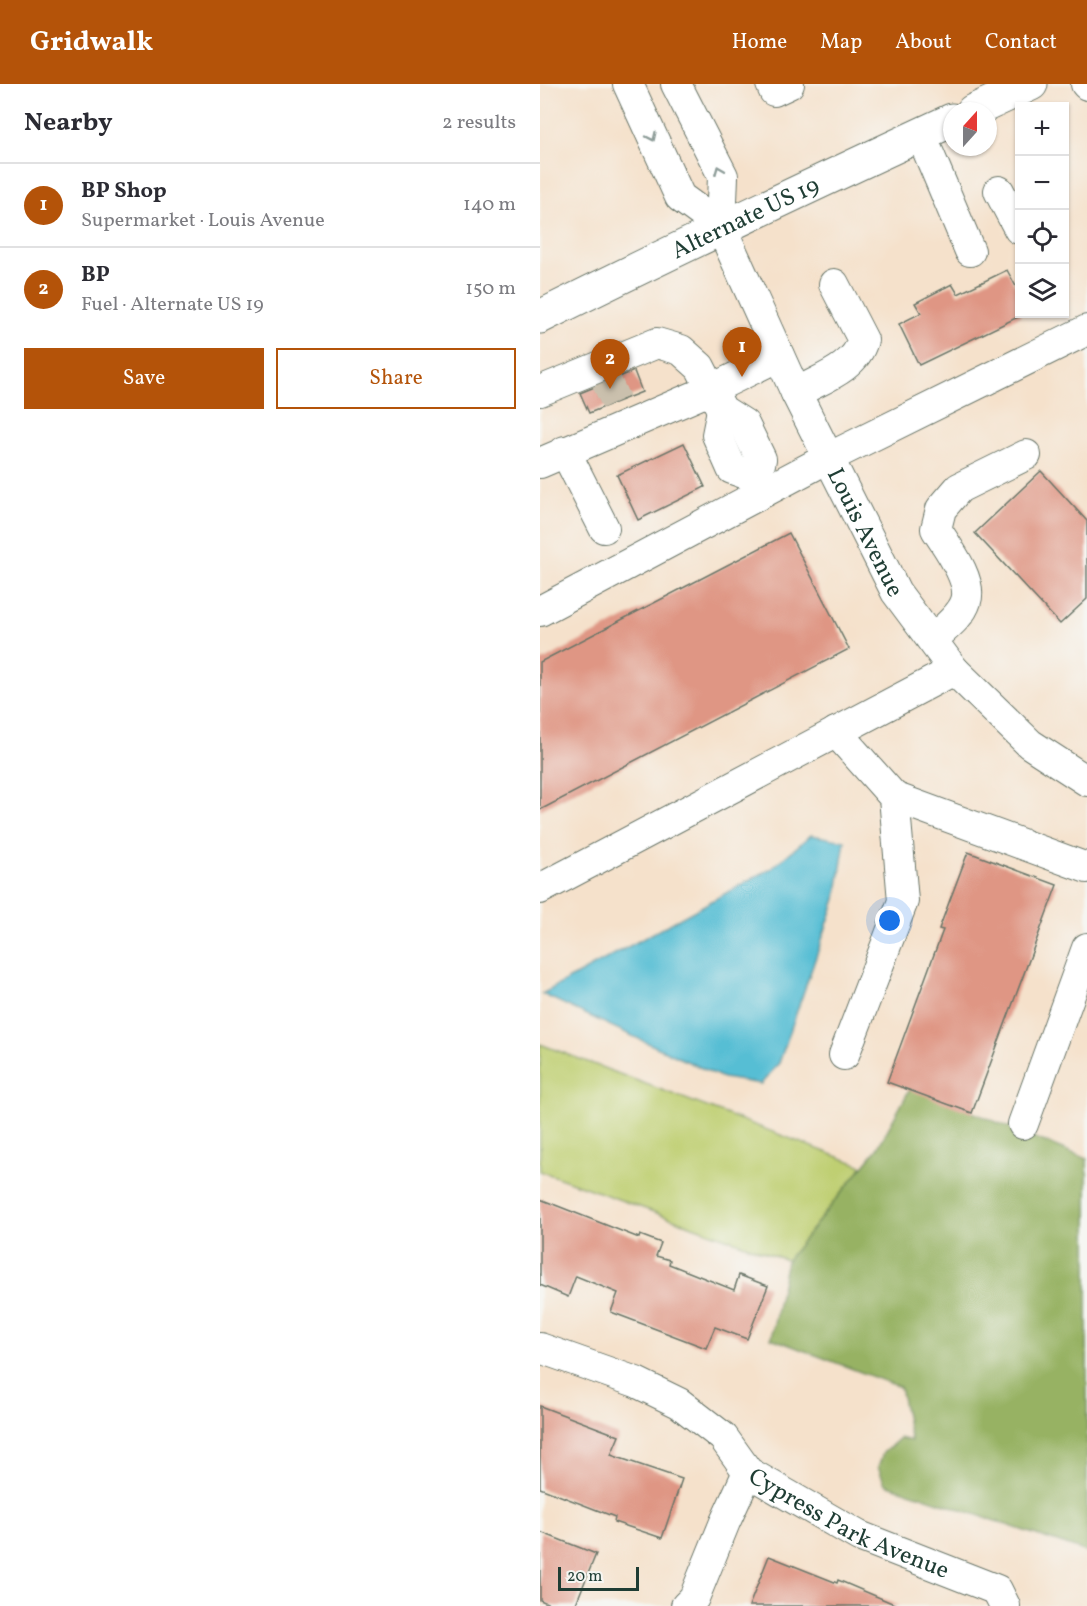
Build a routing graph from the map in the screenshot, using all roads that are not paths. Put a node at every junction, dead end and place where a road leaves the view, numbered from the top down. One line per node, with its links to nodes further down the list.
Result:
1 (628, 84): 11 (street, one-way to 11)
2 (676, 84): 11 (street, one-way to 2)
3 (771, 84): 4 (street)
4 (789, 84)
5 (1031, 84): 6 (main road)
6 (992, 102)
7 (943, 124): 8 (main road, Alternate US 19)
8 (921, 135): 11 (main road, Alternate US 19); 12 (street)
9 (999, 191): 10 (street)
10 (1015, 220)
11 (721, 227): 14 (main road, Alternate US 19); 16 (street, Louis Avenue)
12 (970, 251)
13 (834, 284): 19 (street)
14 (540, 317)
15 (1076, 326): 23 (street)
16 (779, 356): 19 (street, Louis Avenue); 20 (street)
17 (540, 390): 18 (street)
18 (612, 392): 20 (street); 20 (street); 22 (street)
19 (796, 393): 23 (street, Louis Avenue)
20 (717, 400): 24 (street)
21 (1026, 455): 27 (street)
22 (552, 457): 25 (street)
23 (828, 458): 24 (street); 27 (street, Louis Avenue)
24 (761, 485): 26 (street)
25 (603, 528)
26 (540, 611)
27 (932, 640): 28 (street, Louis Avenue)
28 (954, 670): 29 (street); 30 (street, Louis Avenue)
29 (836, 732): 31 (street); 33 (street)
30 (1087, 781)
31 (894, 797): 32 (street); 35 (street)
32 (1087, 868)
33 (540, 890)
34 (1087, 948): 36 (street)
35 (844, 1055)
36 (1023, 1124)
37 (540, 1348): 38 (street, Cypress Park Avenue)
38 (748, 1472): 39 (street); 40 (street, Cypress Park Avenue)
39 (686, 1606)
40 (1005, 1606)

